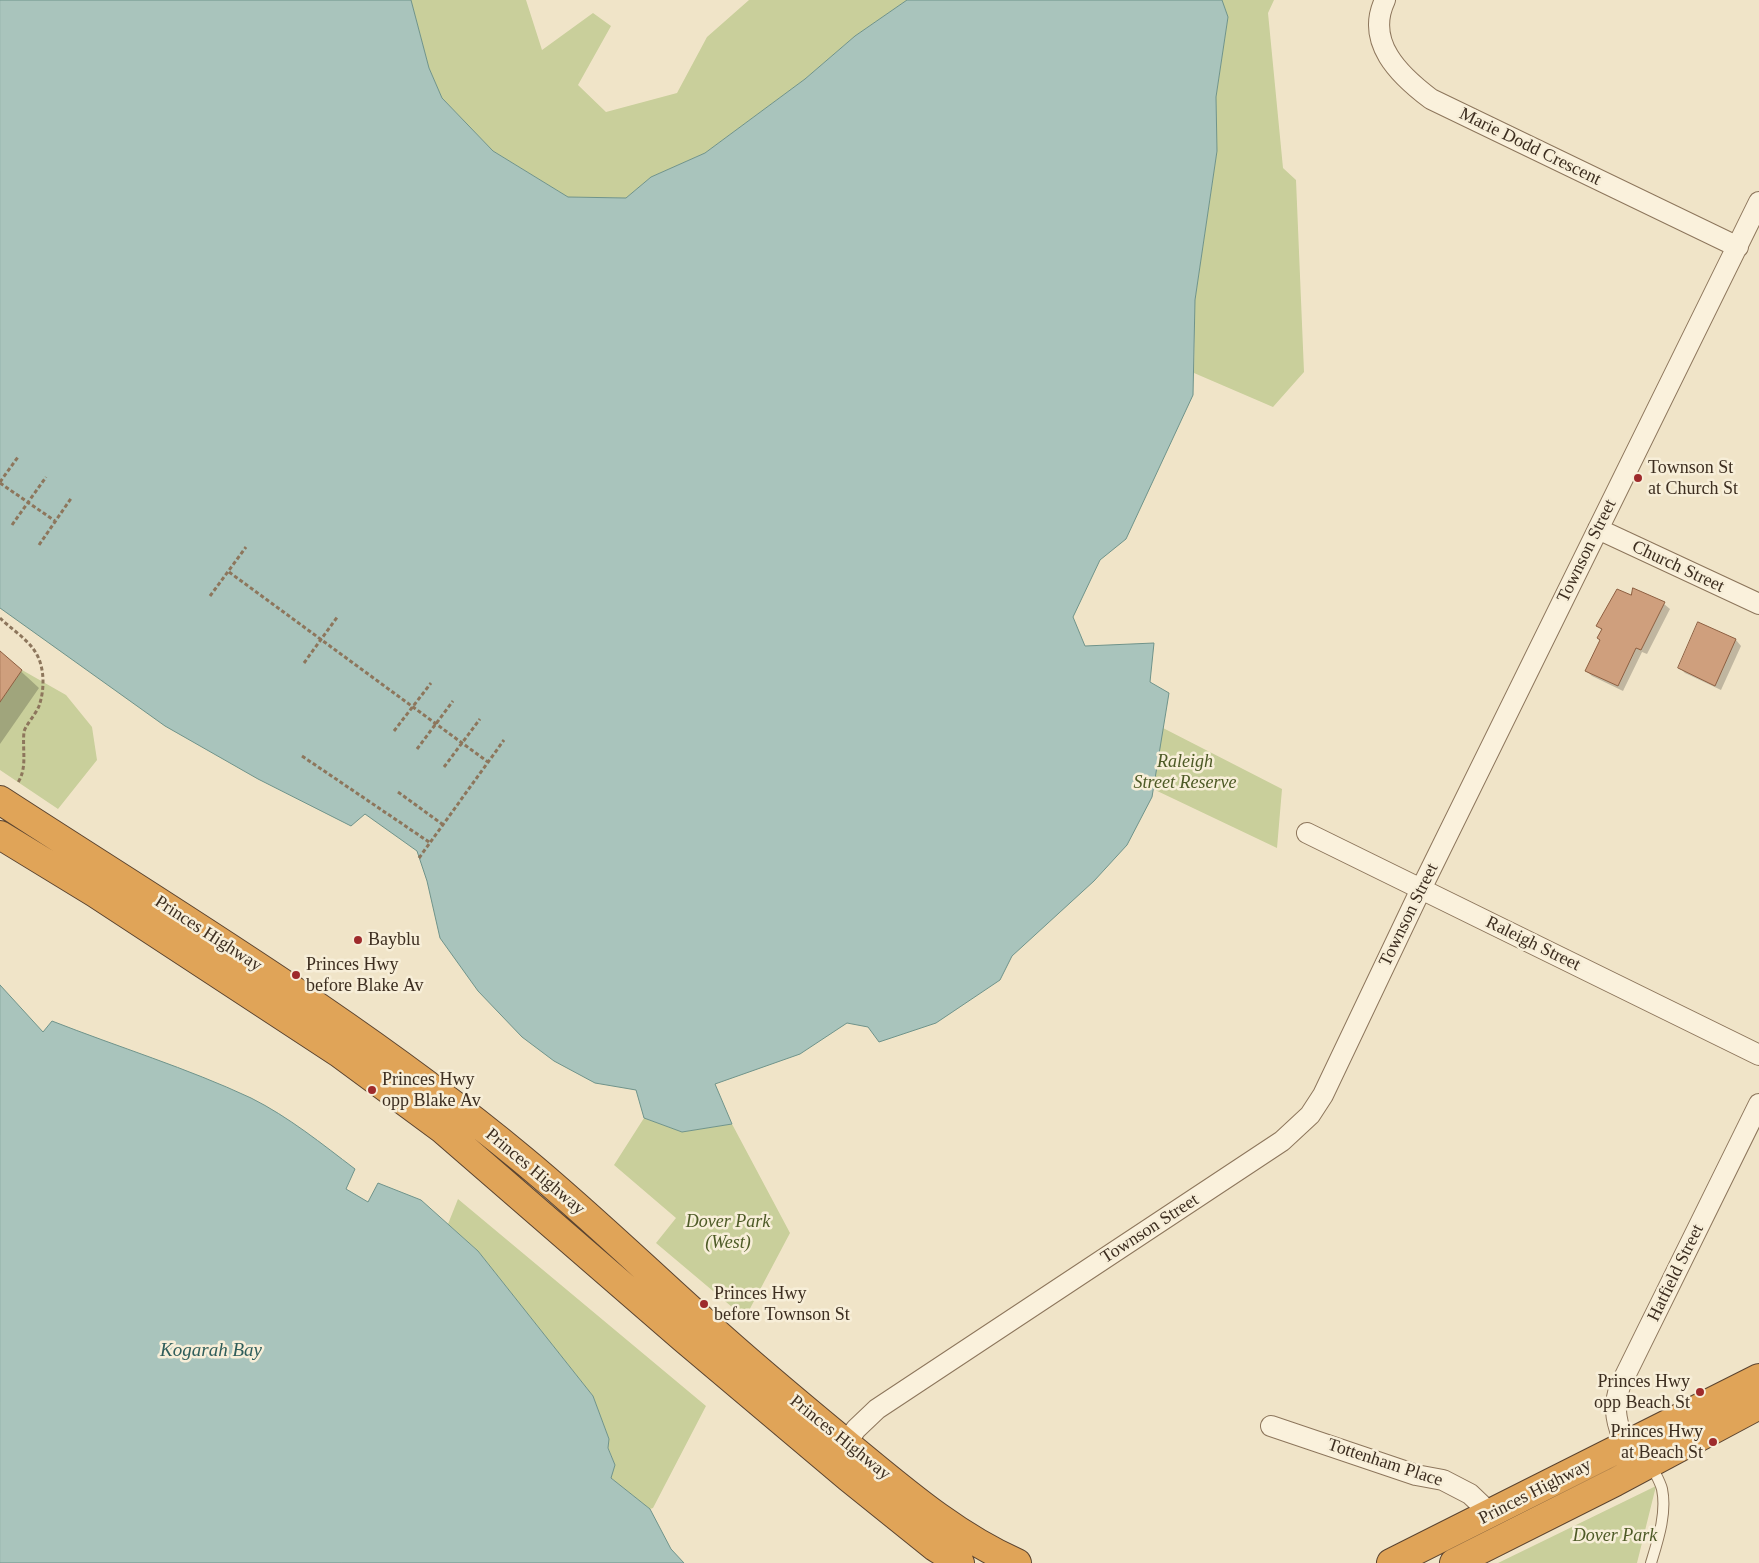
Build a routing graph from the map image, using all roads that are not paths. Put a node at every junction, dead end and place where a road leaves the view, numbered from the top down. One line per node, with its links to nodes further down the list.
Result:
1 (1385, 0): 3 (street, Marie Dodd Crescent)
2 (1759, 202): 3 (street, Townson Street)
3 (1747, 242): 4 (street, Townson Street)
4 (1598, 529): 5 (street, Church Street); 9 (street, Townson Street)
5 (1759, 604)
6 (7, 794): 15 (highway, Princes Highway)
7 (1307, 833): 9 (street, Raleigh Street)
8 (0, 835): 19 (highway, Princes Highway)
9 (1422, 888): 10 (street, Raleigh Street); 15 (street, Townson Street)
10 (1759, 1055)
11 (1759, 1104): 16 (street, Hatfield Street)
12 (1759, 1378): 16 (highway, Princes Highway)
13 (1753, 1414): 17 (highway, Princes Highway)
14 (1271, 1426): 18 (street, Tottenham Place)
15 (846, 1443): 20 (highway, Princes Highway)
16 (1626, 1446): 18 (highway, Princes Highway)
17 (1650, 1463): 22 (highway, Princes Highway); 23 (lane)
18 (1491, 1514): 21 (highway, Princes Highway)
19 (960, 1563)
20 (1017, 1563)
21 (1391, 1563)
22 (1454, 1563)
23 (1651, 1563)

